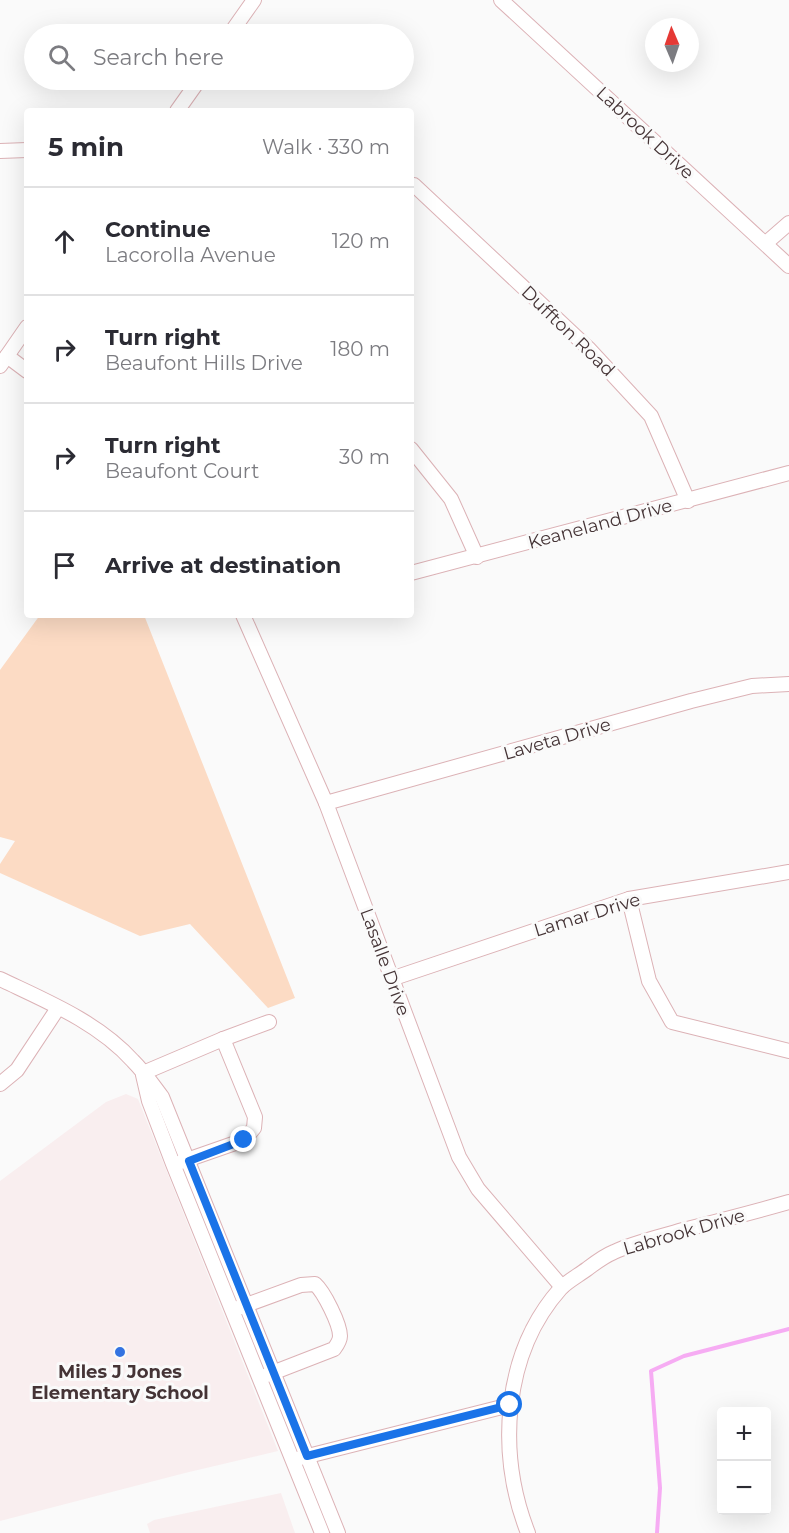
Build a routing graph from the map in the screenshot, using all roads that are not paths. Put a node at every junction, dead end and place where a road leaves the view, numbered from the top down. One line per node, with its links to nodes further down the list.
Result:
1 (254, 0): 3 (street)
2 (501, 0): 10 (street, Labrook Drive)
3 (237, 24)
4 (192, 90): 5 (street)
5 (179, 108)
6 (24, 150): 7 (street)
7 (0, 151)
8 (414, 185): 17 (street, Duffton Road)
9 (789, 223): 10 (street)
10 (766, 243): 11 (street, Labrook Drive)
11 (789, 266)
12 (24, 331): 13 (street)
13 (4, 361): 14 (street)
14 (24, 370)
15 (414, 453): 18 (street)
16 (789, 473): 17 (street, Keaneland Drive)
17 (688, 501): 18 (street, Keaneland Drive)
18 (477, 557): 19 (street, Keaneland Drive)
19 (414, 572)
20 (245, 618): 22 (street, Lasalle Drive)
21 (789, 684): 22 (street, Laveta Drive)
22 (326, 803): 26 (street, Lasalle Drive)
23 (789, 872): 24 (street, Lamar Drive)
24 (629, 899): 26 (street, Lamar Drive); 30 (street)
25 (0, 979): 27 (street)
26 (391, 979): 36 (street, Lasalle Drive)
27 (58, 1008): 31 (street); 32 (street)
28 (269, 1022): 29 (street)
29 (223, 1039): 31 (street); 33 (street)
30 (789, 1051)
31 (143, 1072): 33 (street); 34 (street)
32 (0, 1084)
33 (189, 1161): 34 (street); 37 (street)
34 (173, 1164): 38 (street)
35 (789, 1202): 36 (street, Labrook Drive)
36 (562, 1287): 41 (street, Labrook Drive)
37 (246, 1305): 38 (street); 39 (street); 39 (street)
38 (233, 1310): 40 (street)
39 (274, 1373): 40 (street); 42 (street)
40 (260, 1378): 43 (street)
41 (510, 1405): 42 (street); 46 (street, Labrook Drive)
42 (307, 1456): 43 (street); 45 (street)
43 (293, 1460): 44 (street)
44 (322, 1533)
45 (338, 1533)
46 (528, 1533)

